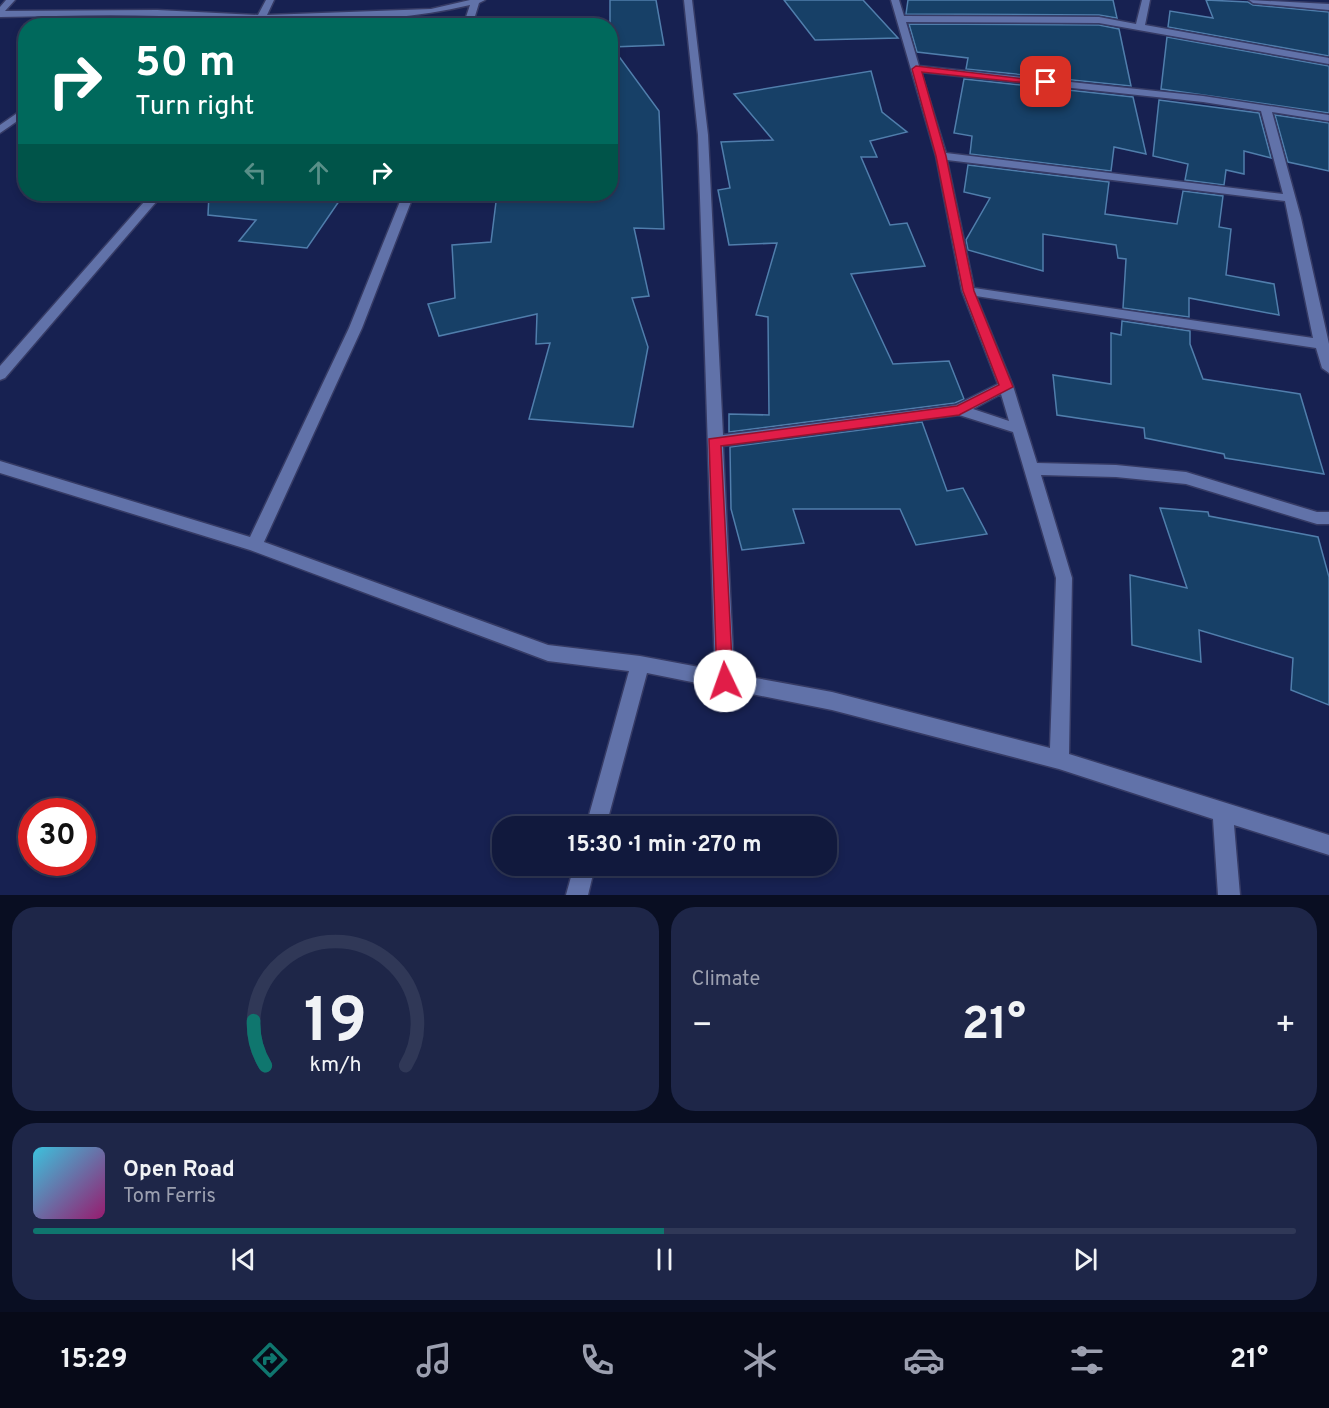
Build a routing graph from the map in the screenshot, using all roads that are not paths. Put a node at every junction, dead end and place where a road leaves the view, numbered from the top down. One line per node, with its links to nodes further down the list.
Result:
1 (11, 0): 9 (street)
2 (270, 0): 15 (street)
3 (478, 0): 12 (street); 16 (street)
4 (688, 0): 36 (street)
5 (895, 0): 17 (street)
6 (1146, 0): 18 (street)
7 (1253, 0): 8 (street)
8 (1329, 7)
9 (0, 13): 11 (street)
10 (157, 13): 11 (street); 14 (street); 15 (street)
11 (82, 14): 13 (street)
12 (303, 17): 15 (street)
13 (83, 18)
14 (150, 18)
15 (261, 18)
16 (470, 18)
17 (902, 19): 18 (street); 20 (street)
18 (1140, 26): 19 (street)
19 (1329, 61)
20 (916, 69): 21 (street); 25 (street)
21 (1266, 109): 23 (street); 26 (street)
22 (18, 116): 24 (street)
23 (1329, 117)
24 (0, 130)
25 (941, 156): 26 (street); 29 (street)
26 (1290, 198): 30 (street)
27 (151, 201): 32 (street)
28 (407, 201): 40 (street)
29 (968, 291): 30 (street); 33 (street)
30 (1322, 344): 31 (street)
31 (1329, 368)
32 (0, 375)
33 (1006, 387): 34 (street); 35 (street)
34 (959, 411): 35 (street); 36 (street)
35 (1019, 429): 38 (street)
36 (714, 442): 42 (street)
37 (0, 467): 40 (street)
38 (1032, 469): 39 (street); 43 (street)
39 (1329, 518)
40 (254, 545): 41 (street)
41 (640, 664): 42 (street); 45 (street)
42 (725, 681): 43 (street)
43 (1059, 760): 44 (street)
44 (1223, 810): 46 (street); 49 (street)
45 (599, 816)
46 (1329, 845)
47 (582, 876): 48 (street)
48 (577, 895)
49 (1228, 895)

